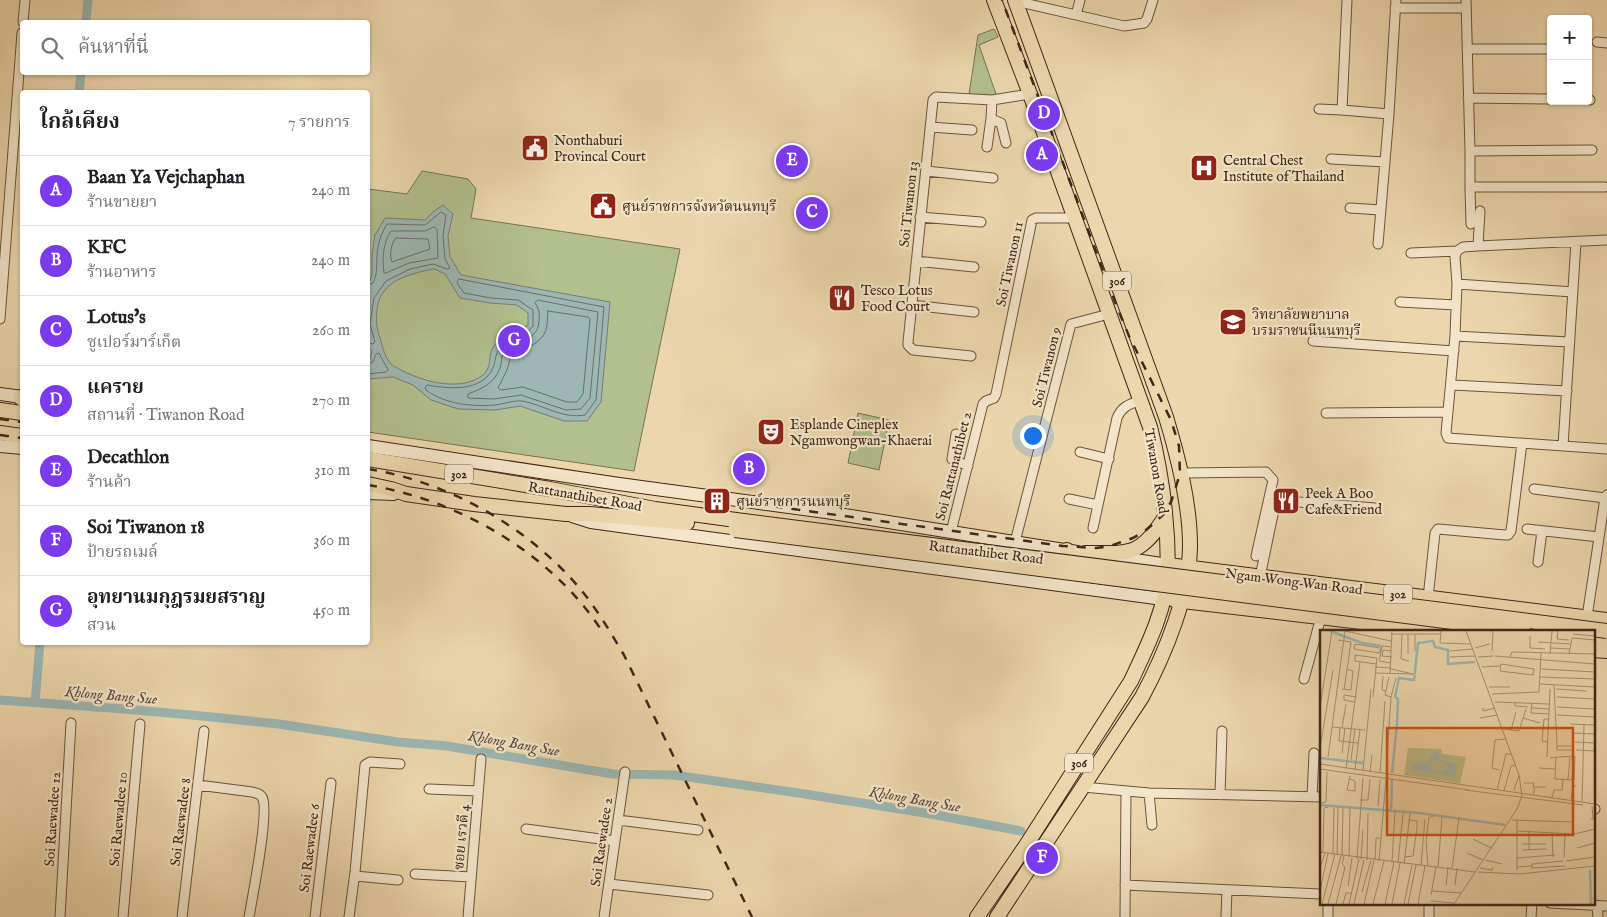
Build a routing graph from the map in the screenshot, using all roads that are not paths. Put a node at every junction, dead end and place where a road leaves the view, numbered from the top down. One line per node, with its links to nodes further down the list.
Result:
1 (25, 0): 10 (street)
2 (994, 0): 16 (main road, Tiwanon Road / 306)
3 (1080, 0): 9 (street)
4 (1153, 0): 9 (street)
5 (1347, 0): 21 (street)
6 (1015, 1): 9 (street); 50 (main road, Tiwanon Road / 306)
7 (1396, 4): 8 (street); 22 (street)
8 (1466, 4): 13 (street)
9 (1076, 15)
10 (23, 20)
11 (1597, 42): 12 (street)
12 (1607, 43)
13 (1467, 49): 14 (street); 17 (street)
14 (1547, 49)
15 (20, 59): 60 (street)
16 (1030, 94): 19 (street, Soi Tiwanon 13); 40 (main road, Tiwanon Road / 306)
17 (1468, 98): 18 (street); 29 (street)
18 (1547, 99)
19 (992, 100): 23 (street); 24 (street, Soi Tiwanon 13)
20 (1319, 109): 21 (street)
21 (1342, 110): 22 (street)
22 (1389, 114): 31 (street)
23 (991, 119): 26 (street); 27 (street)
24 (930, 126): 25 (street); 32 (street, Soi Tiwanon 13)
25 (972, 130)
26 (1006, 143)
27 (987, 147)
28 (1592, 150): 29 (street)
29 (1470, 151): 34 (street)
30 (1331, 159): 31 (street)
31 (1385, 162): 37 (street)
32 (926, 171): 33 (street); 39 (street, Soi Tiwanon 13)
33 (993, 178)
34 (1470, 187): 35 (street); 42 (street)
35 (1605, 187)
36 (1350, 208): 37 (street)
37 (1381, 210): 45 (street)
38 (1480, 211): 46 (street)
39 (920, 217): 41 (street); 49 (street, Soi Tiwanon 13)
40 (1074, 218): 52 (main road, Tiwanon Road / 306); 66 (street, Soi Tiwanon 11)
41 (982, 222)
42 (1472, 224)
43 (1607, 240): 44 (street)
44 (1576, 242): 46 (street); 54 (street)
45 (1378, 244)
46 (1478, 246): 47 (street)
47 (1457, 250): 48 (street); 53 (street)
48 (1411, 253)
49 (916, 261): 51 (street); 56 (street, Soi Tiwanon 13)
50 (1111, 265): 52 (main road); 89 (main road, Tiwanon Road / 306)
51 (974, 267)
52 (1093, 270): 59 (main road, Tiwanon Road / 306)
53 (1457, 284): 54 (street); 57 (street)
54 (1573, 292): 63 (street)
55 (1400, 302): 57 (street)
56 (911, 305): 58 (street); 65 (street, Soi Tiwanon 13)
57 (1456, 305): 61 (street)
58 (974, 312)
59 (1109, 314): 71 (main road, Tiwanon Road / 306); 106 (street, Soi Tiwanon 9)
60 (0, 319)
61 (1455, 336): 63 (street); 64 (street)
62 (1313, 341): 64 (street)
63 (1569, 342): 68 (street)
64 (1454, 351): 67 (street)
65 (971, 356)
66 (1004, 356): 88 (street, Soi Rattanathibet 2)
67 (1452, 385): 68 (street); 73 (street)
68 (1567, 391): 82 (street)
69 (1, 394): 70 (main road)
70 (20, 398)
71 (1141, 400): 87 (street); 99 (main road, Tiwanon Road / 306)
72 (0, 410): 74 (main road)
73 (1448, 412): 75 (street); 79 (street)
74 (20, 413)
75 (1326, 413)
76 (0, 433): 78 (main road)
77 (956, 434): 88 (street)
78 (20, 436)
79 (1522, 443): 82 (street); 116 (street)
80 (0, 446): 83 (main road)
81 (370, 446): 104 (main road, Rattanathibet Road)
82 (1563, 446): 84 (street)
83 (20, 448)
84 (1607, 449)
85 (1080, 452): 87 (street)
86 (370, 459): 100 (main road, Rattanathibet Road / 302)
87 (1108, 460): 96 (street)
88 (968, 466): 104 (street, Soi Rattanathibet 2)
89 (1181, 473): 109 (street); 112 (main road, Tiwanon Road / 306)
90 (370, 484): 93 (main road, Rattanathibet Road / 302)
91 (1534, 489): 94 (street)
92 (370, 493): 93 (main road, Rattanathibet Road / 302)
93 (406, 494): 98 (main road, Rattanathibet Road / 302)
94 (1606, 496): 105 (street)
95 (1069, 498): 96 (street)
96 (1098, 505): 101 (street)
97 (1375, 508): 113 (street)
98 (566, 514): 100 (main road, Rattanathibet Road); 114 (main road, Rattanathibet Road / 302)
99 (1165, 517): 108 (main road); 111 (main road, Tiwanon Road / 306)
100 (735, 525): 123 (main road, Rattanathibet Road, bridge); 124 (main road, Rattanathibet Road, bridge)
101 (1093, 528)
102 (1527, 529): 103 (street)
103 (1542, 531): 105 (street); 110 (street)
104 (951, 532): 106 (main road, Rattanathibet Road)
105 (1599, 537): 120 (street)
106 (1016, 542): 107 (main road, Rattanathibet Road); 114 (main road)
107 (1067, 550): 108 (main road, Rattanathibet Road); 111 (main road)
108 (1085, 553): 111 (main road, Rattanathibet Road)
109 (1256, 556)
110 (1538, 562)
111 (1168, 573): 112 (main road); 115 (main road); 117 (main road, Tiwanon Road / 306)
112 (1188, 574): 113 (main road, Ngam Wong Wan Road / 302); 115 (main road, Tiwanon Road / 306); 118 (main road)
113 (1260, 577): 116 (main road, Ngam Wong Wan Road / 302)
114 (1011, 580): 117 (main road, Rattanathibet Road / 302)
115 (1182, 598): 117 (main road, Rattanathibet Road / 302); 118 (main road, 302); 140 (main road, Tiwanon Road / 306)
116 (1428, 598): 120 (main road, Ngam Wong Wan Road / 302)
117 (1163, 599): 175 (main road, Tiwanon Road / 306)
118 (1268, 610): 119 (main road, 302)
119 (1321, 617): 122 (main road, 302); 129 (street)
120 (1587, 617): 121 (main road, Ngam Wong Wan Road / 302)
121 (1607, 620)
122 (1429, 630)
123 (1516, 630)
124 (1607, 631)
125 (1594, 640): 126 (main road)
126 (1607, 641)
127 (1594, 650): 128 (main road)
128 (1607, 651)
129 (1304, 679)
130 (71, 723): 167 (street, Soi Raewadee 12)
131 (140, 724): 168 (street, Soi Raewadee 10)
132 (204, 730): 139 (street, Soi Raewadee 8)
133 (1222, 731): 145 (street)
134 (1314, 753): 146 (street)
135 (481, 760): 142 (street, ซอย เรวดี 4)
136 (400, 764): 153 (street)
137 (625, 772): 147 (street, Soi Raewadee 2)
138 (330, 782): 171 (street, Soi Raewadee 6)
139 (198, 785): 169 (street, Soi Raewadee 8); 170 (street)
140 (1082, 787): 143 (street); 176 (main road, Tiwanon Road / 306)
141 (429, 789): 142 (street)
142 (478, 791): 154 (street, ซอย เรวดี 4)
143 (1126, 791): 144 (street); 157 (street)
144 (1150, 793): 145 (street); 148 (street)
145 (1220, 795): 146 (street)
146 (1316, 797)
147 (618, 820): 150 (street); 151 (street, Soi Raewadee 2)
148 (1152, 825)
149 (526, 829): 151 (street)
150 (698, 830)
151 (614, 841): 156 (street, Soi Raewadee 2)
152 (415, 874): 154 (street)
153 (355, 876): 155 (street); 172 (street)
154 (471, 877): 173 (street, ซอย เรวดี 4)
155 (398, 880)
156 (609, 884): 159 (street); 174 (street, Soi Raewadee 2)
157 (1125, 885): 158 (street); 177 (street)
158 (1227, 890): 160 (street); 178 (street)
159 (708, 894)
160 (1320, 894)
161 (1328, 904): 179 (street)
162 (1428, 904): 180 (street)
163 (1532, 904): 181 (street)
164 (1566, 904): 165 (street)
165 (1597, 906): 166 (street); 182 (street)
166 (1607, 906)
167 (60, 917)
168 (123, 917)
169 (182, 917)
170 (249, 917)
171 (314, 917)
172 (349, 917)
173 (468, 917)
174 (604, 917)
175 (977, 917)
176 (997, 917)
177 (1125, 917)
178 (1226, 917)
179 (1328, 917)
180 (1428, 917)
181 (1531, 917)
182 (1598, 917)

